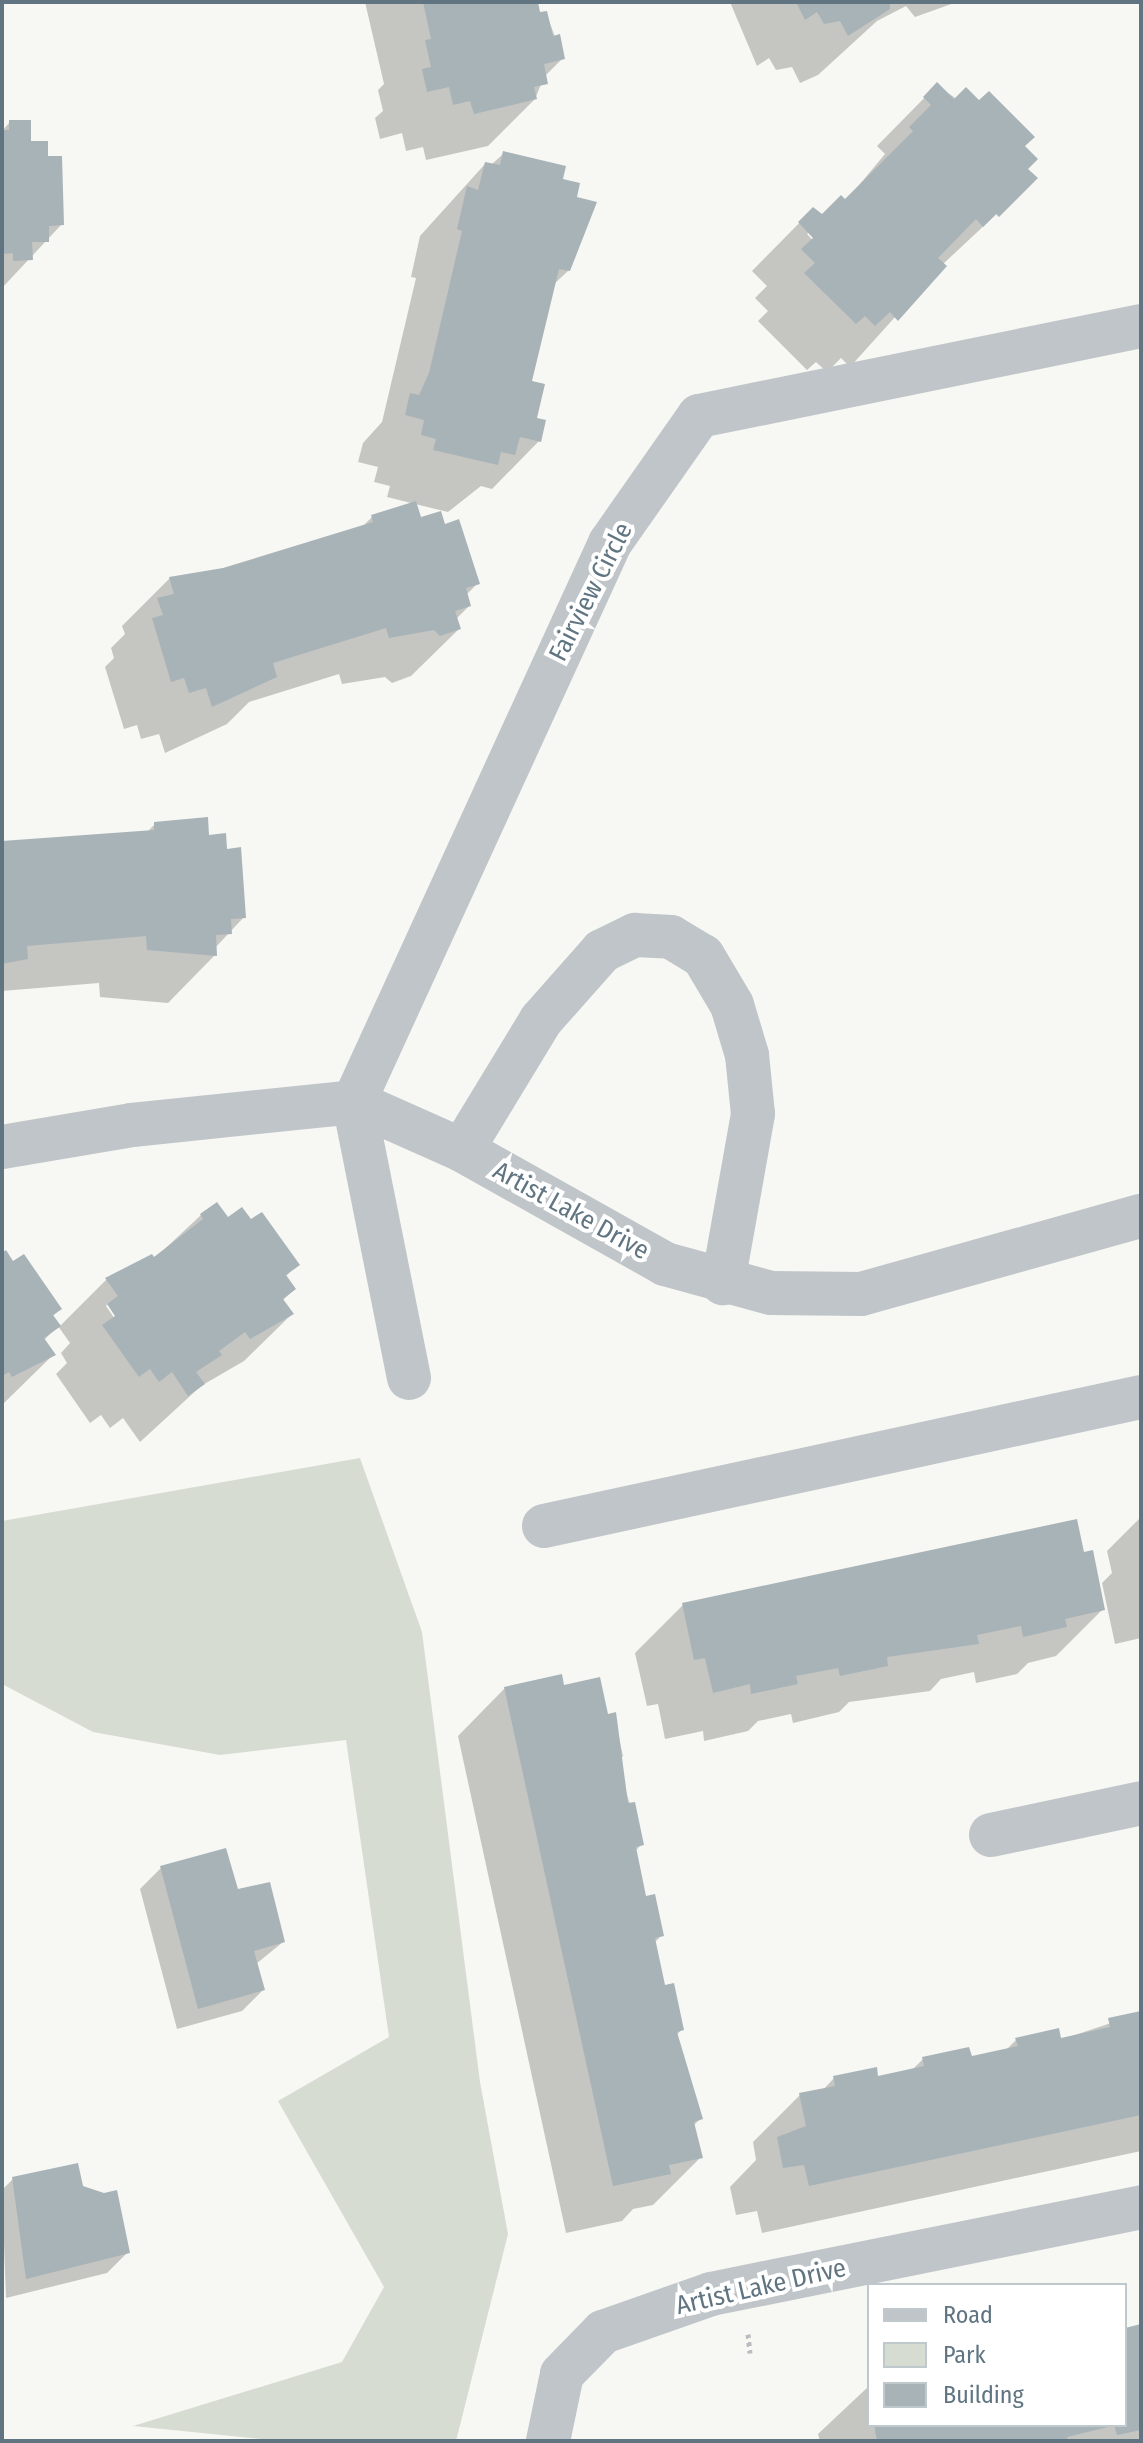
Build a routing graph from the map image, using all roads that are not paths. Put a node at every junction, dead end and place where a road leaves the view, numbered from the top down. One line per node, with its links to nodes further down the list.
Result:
1 (1141, 326): 2 (street, Fairview Circle)
2 (354, 1102): 3 (street, Artist Lake Drive); 4 (street, Artist Lake Drive); 7 (street)
3 (2, 1147)
4 (462, 1150): 6 (street, Artist Lake Drive); 6 (street)
5 (1141, 1216): 6 (street, Artist Lake Drive)
6 (723, 1283)
7 (409, 1378)
8 (1141, 1397): 9 (street)
9 (544, 1526)
10 (1141, 1803): 11 (street)
11 (991, 1835)
12 (1141, 2207): 13 (street, Artist Lake Drive)
13 (548, 2441)

